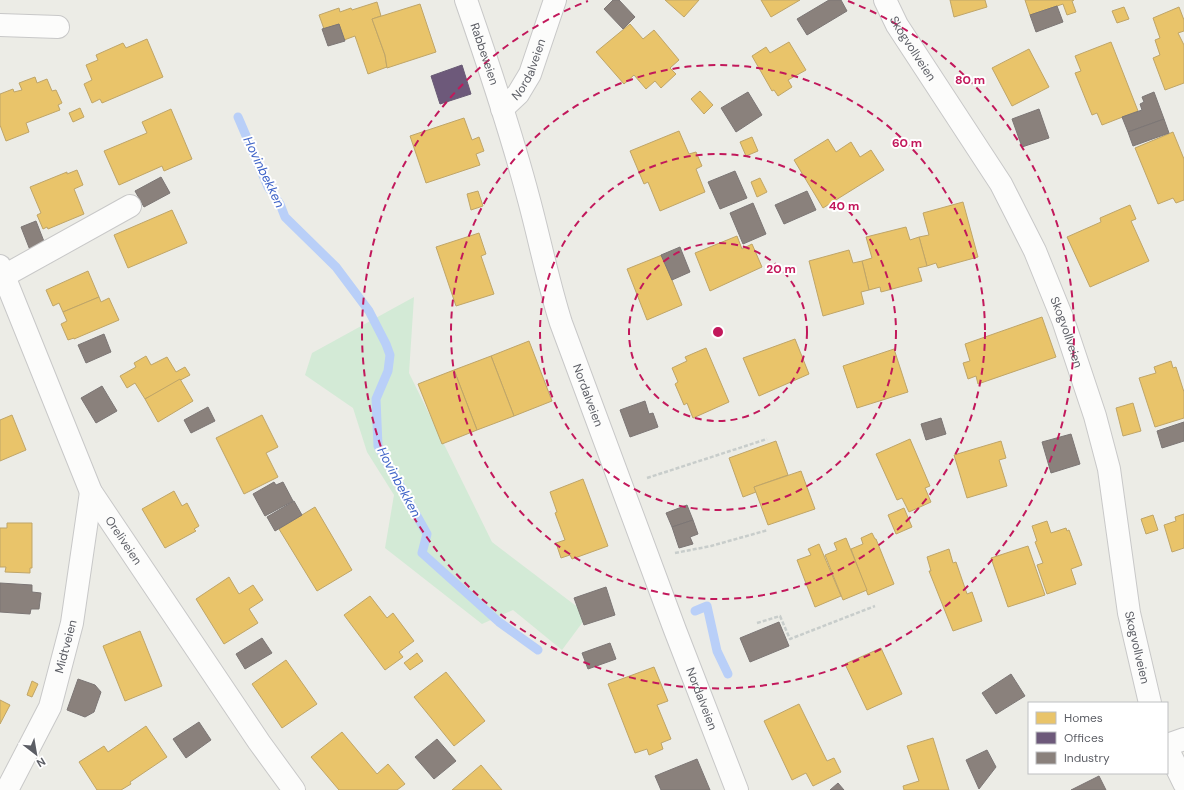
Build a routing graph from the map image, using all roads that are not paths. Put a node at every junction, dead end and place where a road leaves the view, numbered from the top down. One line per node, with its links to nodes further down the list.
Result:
1 (466, 0): 6 (street, Rabbeveien)
2 (555, 0): 6 (street, Nordalveien)
3 (884, 0): 10 (street, Skogvollveien)
4 (0, 25): 5 (street)
5 (58, 27)
6 (502, 108): 17 (street, Nordalveien)
7 (130, 206): 8 (street)
8 (2, 271): 9 (street, Oreliveien)
9 (91, 492): 15 (street, Midtveien); 16 (street, Oreliveien)
10 (1150, 702)
11 (1184, 739): 12 (street)
12 (1168, 744)
13 (1168, 750): 14 (street)
14 (1184, 783)
15 (7, 790)
16 (294, 790)
17 (737, 790)

